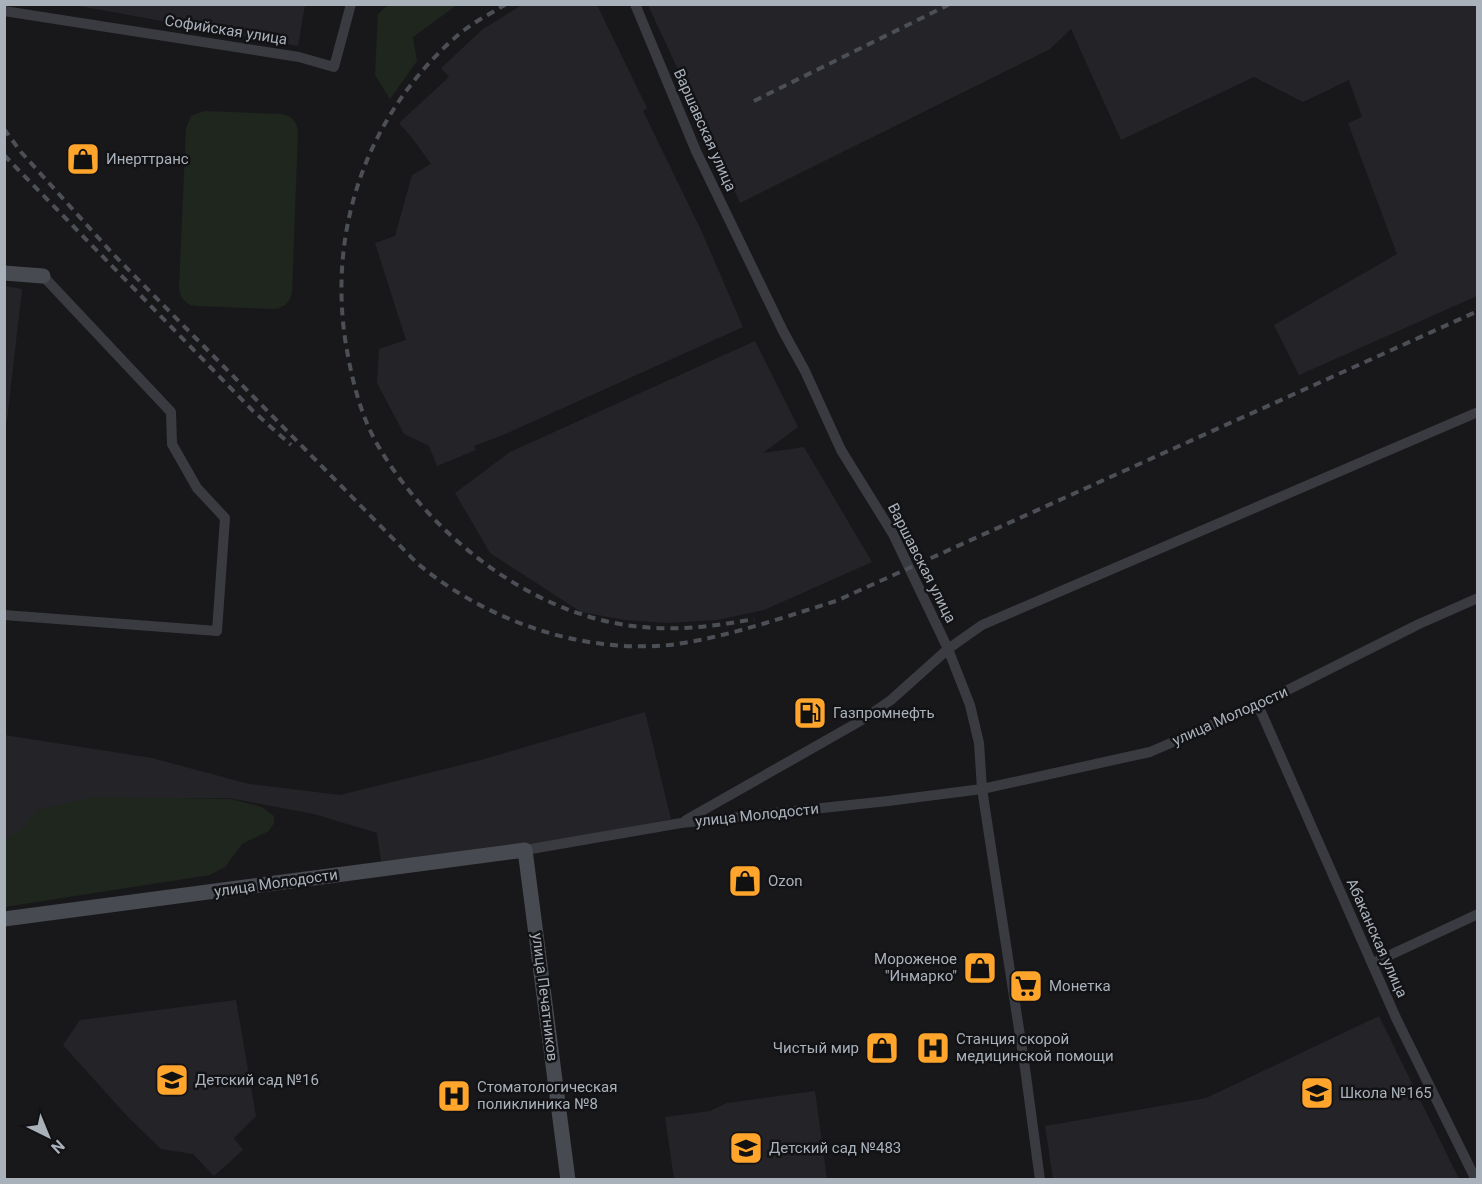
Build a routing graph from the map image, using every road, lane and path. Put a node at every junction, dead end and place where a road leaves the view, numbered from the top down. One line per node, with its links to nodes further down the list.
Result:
1 (351, 4): 3 (street, Софийская улица)
2 (635, 4): 9 (street, Варшавская улица)
3 (4, 11)
4 (4, 273): 5 (street)
5 (43, 276): 8 (street)
6 (1478, 412): 9 (street)
7 (1478, 598): 10 (street, улица Молодости)
8 (4, 615)
9 (948, 649): 11 (street, Варшавская улица); 12 (street)
10 (1258, 705): 11 (street, улица Молодости); 16 (street, Абаканская улица)
11 (982, 789): 12 (street, улица Молодости); 18 (street, Варшавская улица)
12 (681, 823): 13 (street, улица Молодости)
13 (525, 850): 15 (street, улица Молодости); 17 (street, улица Печатников)
14 (1478, 914): 16 (street)
15 (4, 919)
16 (1372, 963): 19 (street, Абаканская улица)
17 (568, 1179)
18 (1040, 1179)
19 (1476, 1179)

